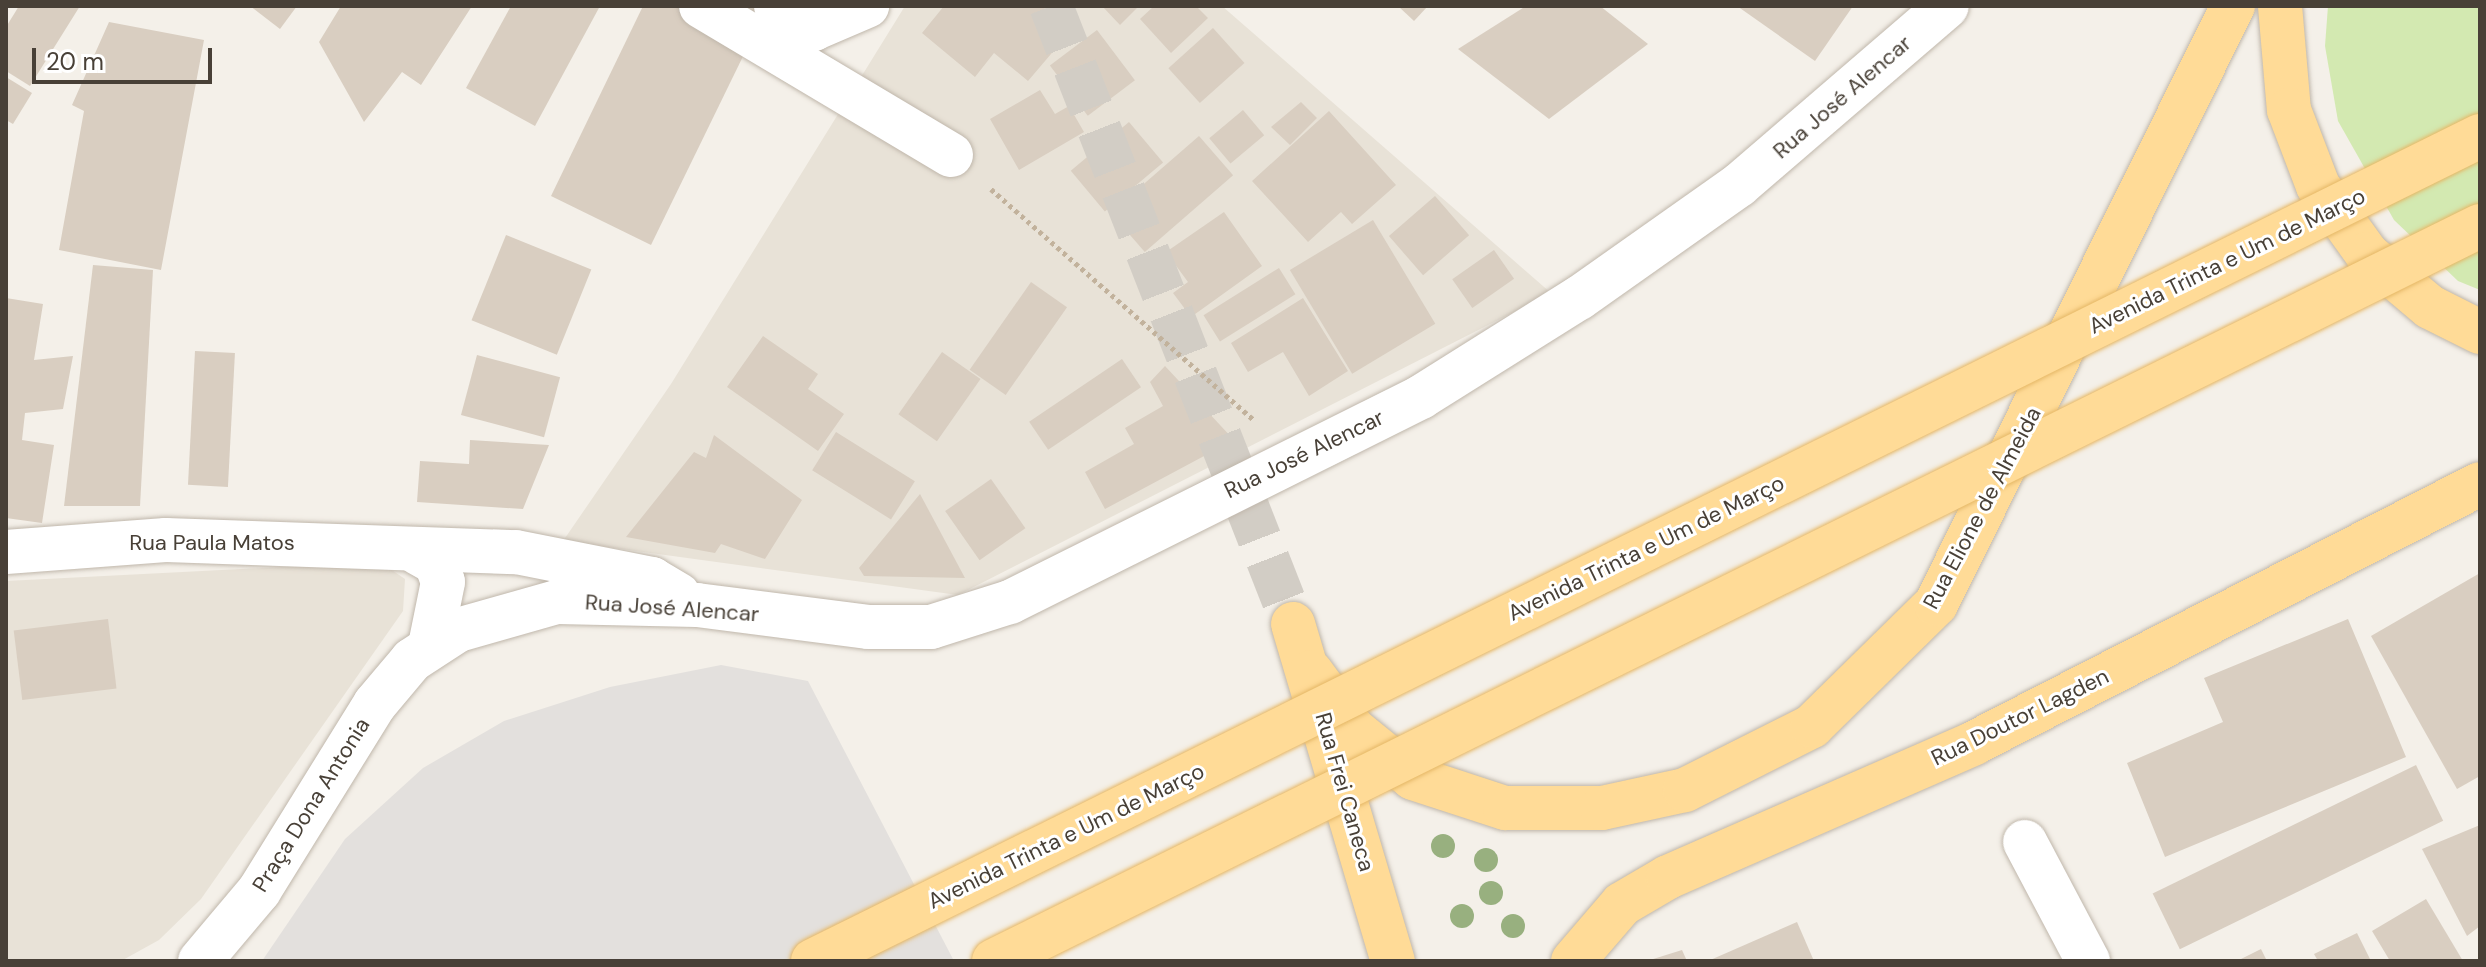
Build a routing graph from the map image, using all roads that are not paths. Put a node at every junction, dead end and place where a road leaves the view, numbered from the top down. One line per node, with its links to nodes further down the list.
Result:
1 (701, 6): 8 (street)
2 (776, 6): 3 (street)
3 (867, 6)
4 (1947, 6): 15 (street, Rua José Alencar)
5 (2233, 6): 18 (main road, Rua Elione de Almeida)
6 (2280, 6): 10 (main road)
7 (2480, 136): 21 (main road, Avenida Trinta e Um de Março, bridge)
8 (951, 155)
9 (2480, 226): 22 (main road, bridge)
10 (2480, 332)
11 (2480, 484): 24 (main road, Rua Doutor Lagden)
12 (6, 552): 13 (street, Rua Paula Matos)
13 (418, 553): 15 (street, Rua Paula Matos); 17 (street)
14 (557, 602): 15 (street, Rua José Alencar); 17 (street, Praça Dona Antonia)
15 (697, 605)
16 (1293, 624): 18 (main road, Rua Frei Caneca)
17 (430, 646): 20 (street, Praça Dona Antonia)
18 (1311, 672): 23 (main road, Rua Frei Caneca)
19 (2025, 842): 25 (street)
20 (200, 961)
21 (813, 961)
22 (994, 961)
23 (1393, 961)
24 (1573, 961)
25 (2088, 961)

